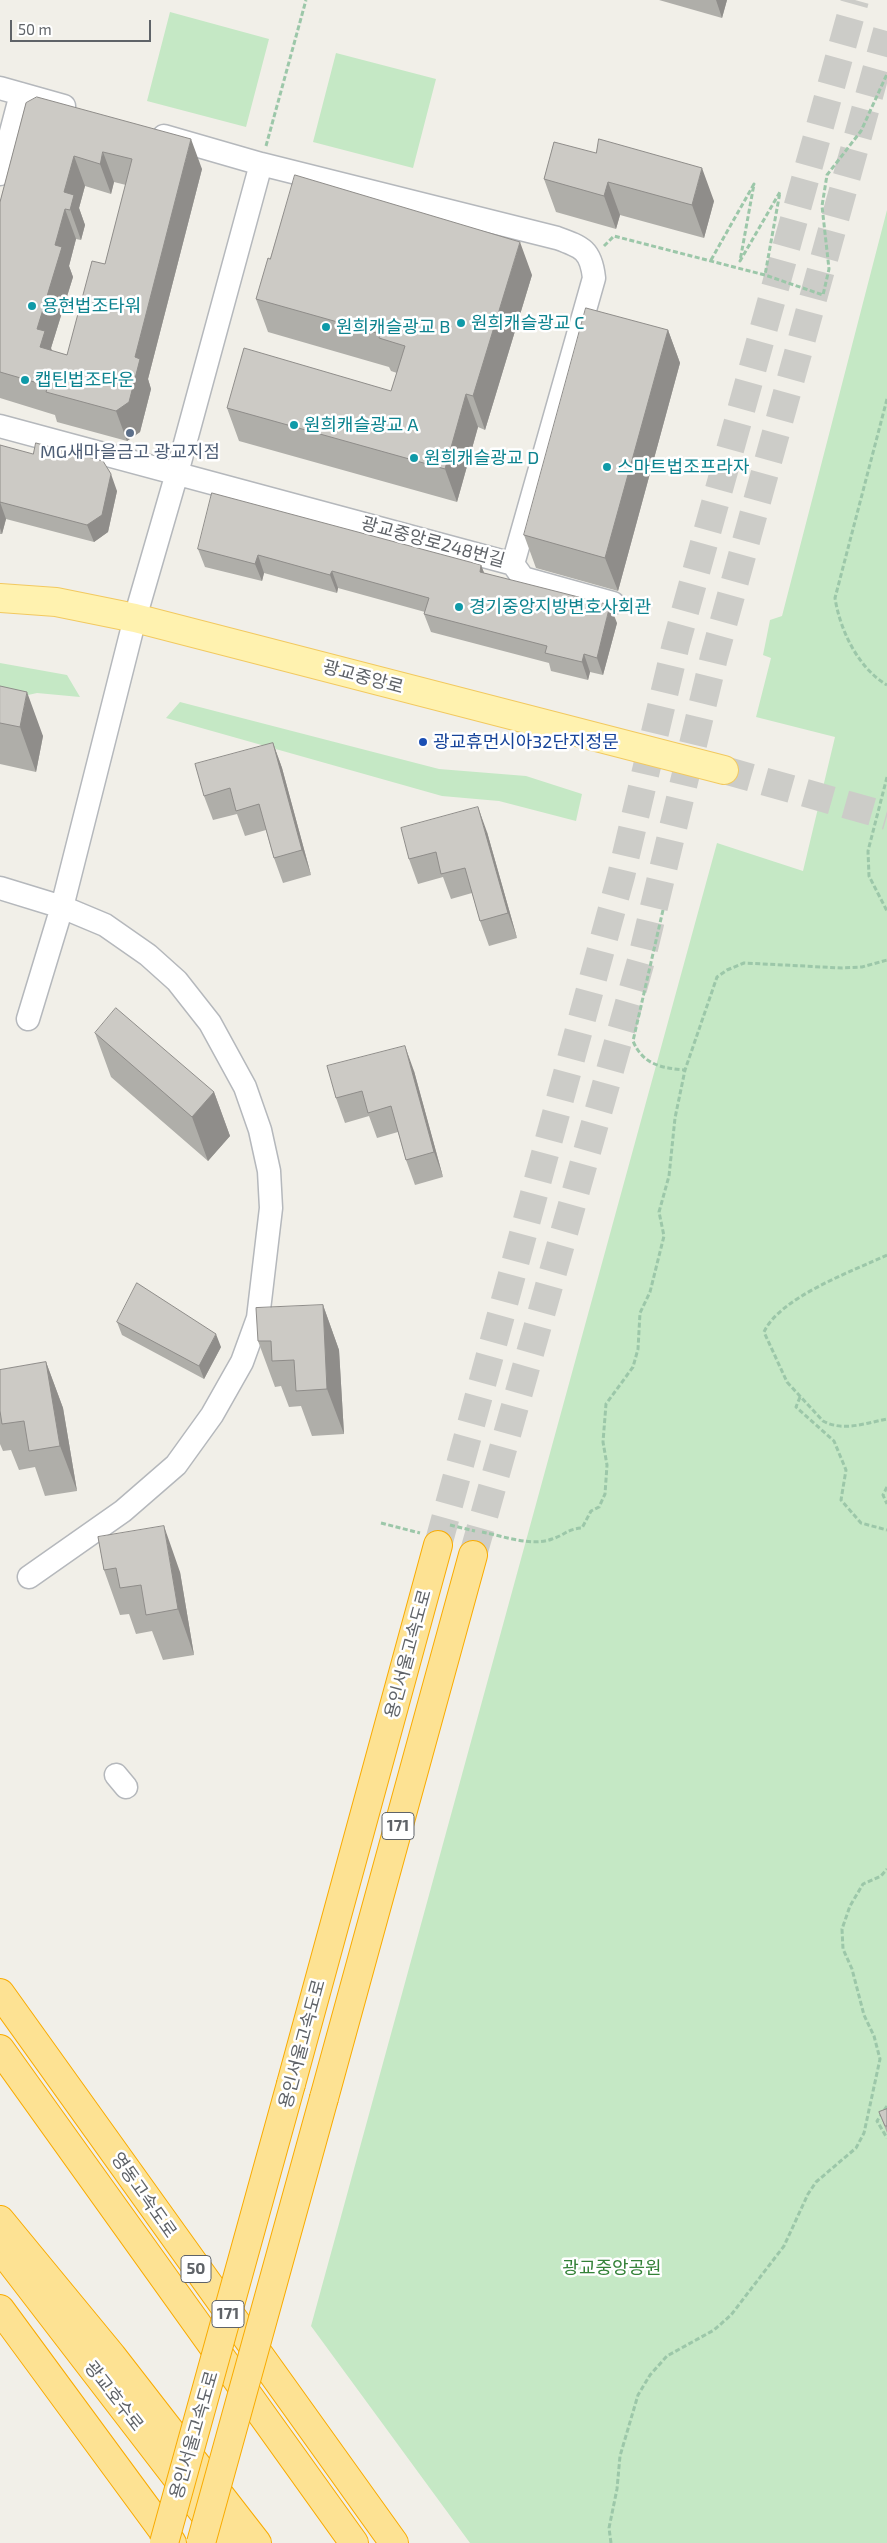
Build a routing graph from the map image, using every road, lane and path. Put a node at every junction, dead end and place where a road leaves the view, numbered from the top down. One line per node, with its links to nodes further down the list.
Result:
1 (306, 0): 6 (path)
2 (887, 74): 10 (path)
3 (10, 91): 4 (street); 7 (street)
4 (86, 113)
5 (141, 129): 6 (street)
6 (261, 164): 8 (street); 13 (street)
7 (0, 174)
8 (590, 258): 9 (path); 14 (street, 광교중앙로248번길)
9 (712, 260): 10 (path); 10 (path)
10 (765, 275)
11 (887, 399): 18 (path)
12 (0, 426): 13 (street, 광교중앙로248번길)
13 (177, 473): 14 (street, 광교중앙로248번길); 17 (street)
14 (513, 564): 16 (street)
15 (0, 598): 17 (main road, 광교중앙로)
16 (612, 603)
17 (135, 618): 19 (main road, 광교중앙로); 22 (street)
18 (887, 684)
19 (724, 770)
20 (887, 777): 24 (path)
21 (0, 888): 22 (street)
22 (62, 907): 26 (street); 37 (street)
23 (663, 910): 27 (path)
24 (887, 911)
25 (887, 960): 27 (path)
26 (28, 1019)
27 (685, 1070): 35 (path)
28 (887, 1255): 29 (path)
29 (800, 1397): 30 (path); 34 (path)
30 (887, 1419)
31 (887, 1487): 32 (path)
32 (887, 1504)
33 (381, 1523): 35 (path)
34 (887, 1530)
35 (436, 1534): 46 (highway, 용인서울고속도로 / 171, bridge)
36 (473, 1555): 48 (highway, 용인서울고속도로 / 171, bridge)
37 (29, 1577)
38 (887, 1869): 53 (path)
39 (0, 1993): 52 (highway, 영동고속도로 / 50)
40 (0, 2049): 51 (highway, 영동고속도로 / 50)
41 (887, 2106): 42 (path)
42 (887, 2138)
43 (0, 2220): 50 (highway)
44 (0, 2248): 49 (highway, 광교호수로)
45 (0, 2309): 47 (highway)
46 (164, 2543)
47 (172, 2543)
48 (201, 2543)
49 (228, 2543)
50 (257, 2543)
51 (354, 2543)
52 (394, 2543)
53 (611, 2543)

